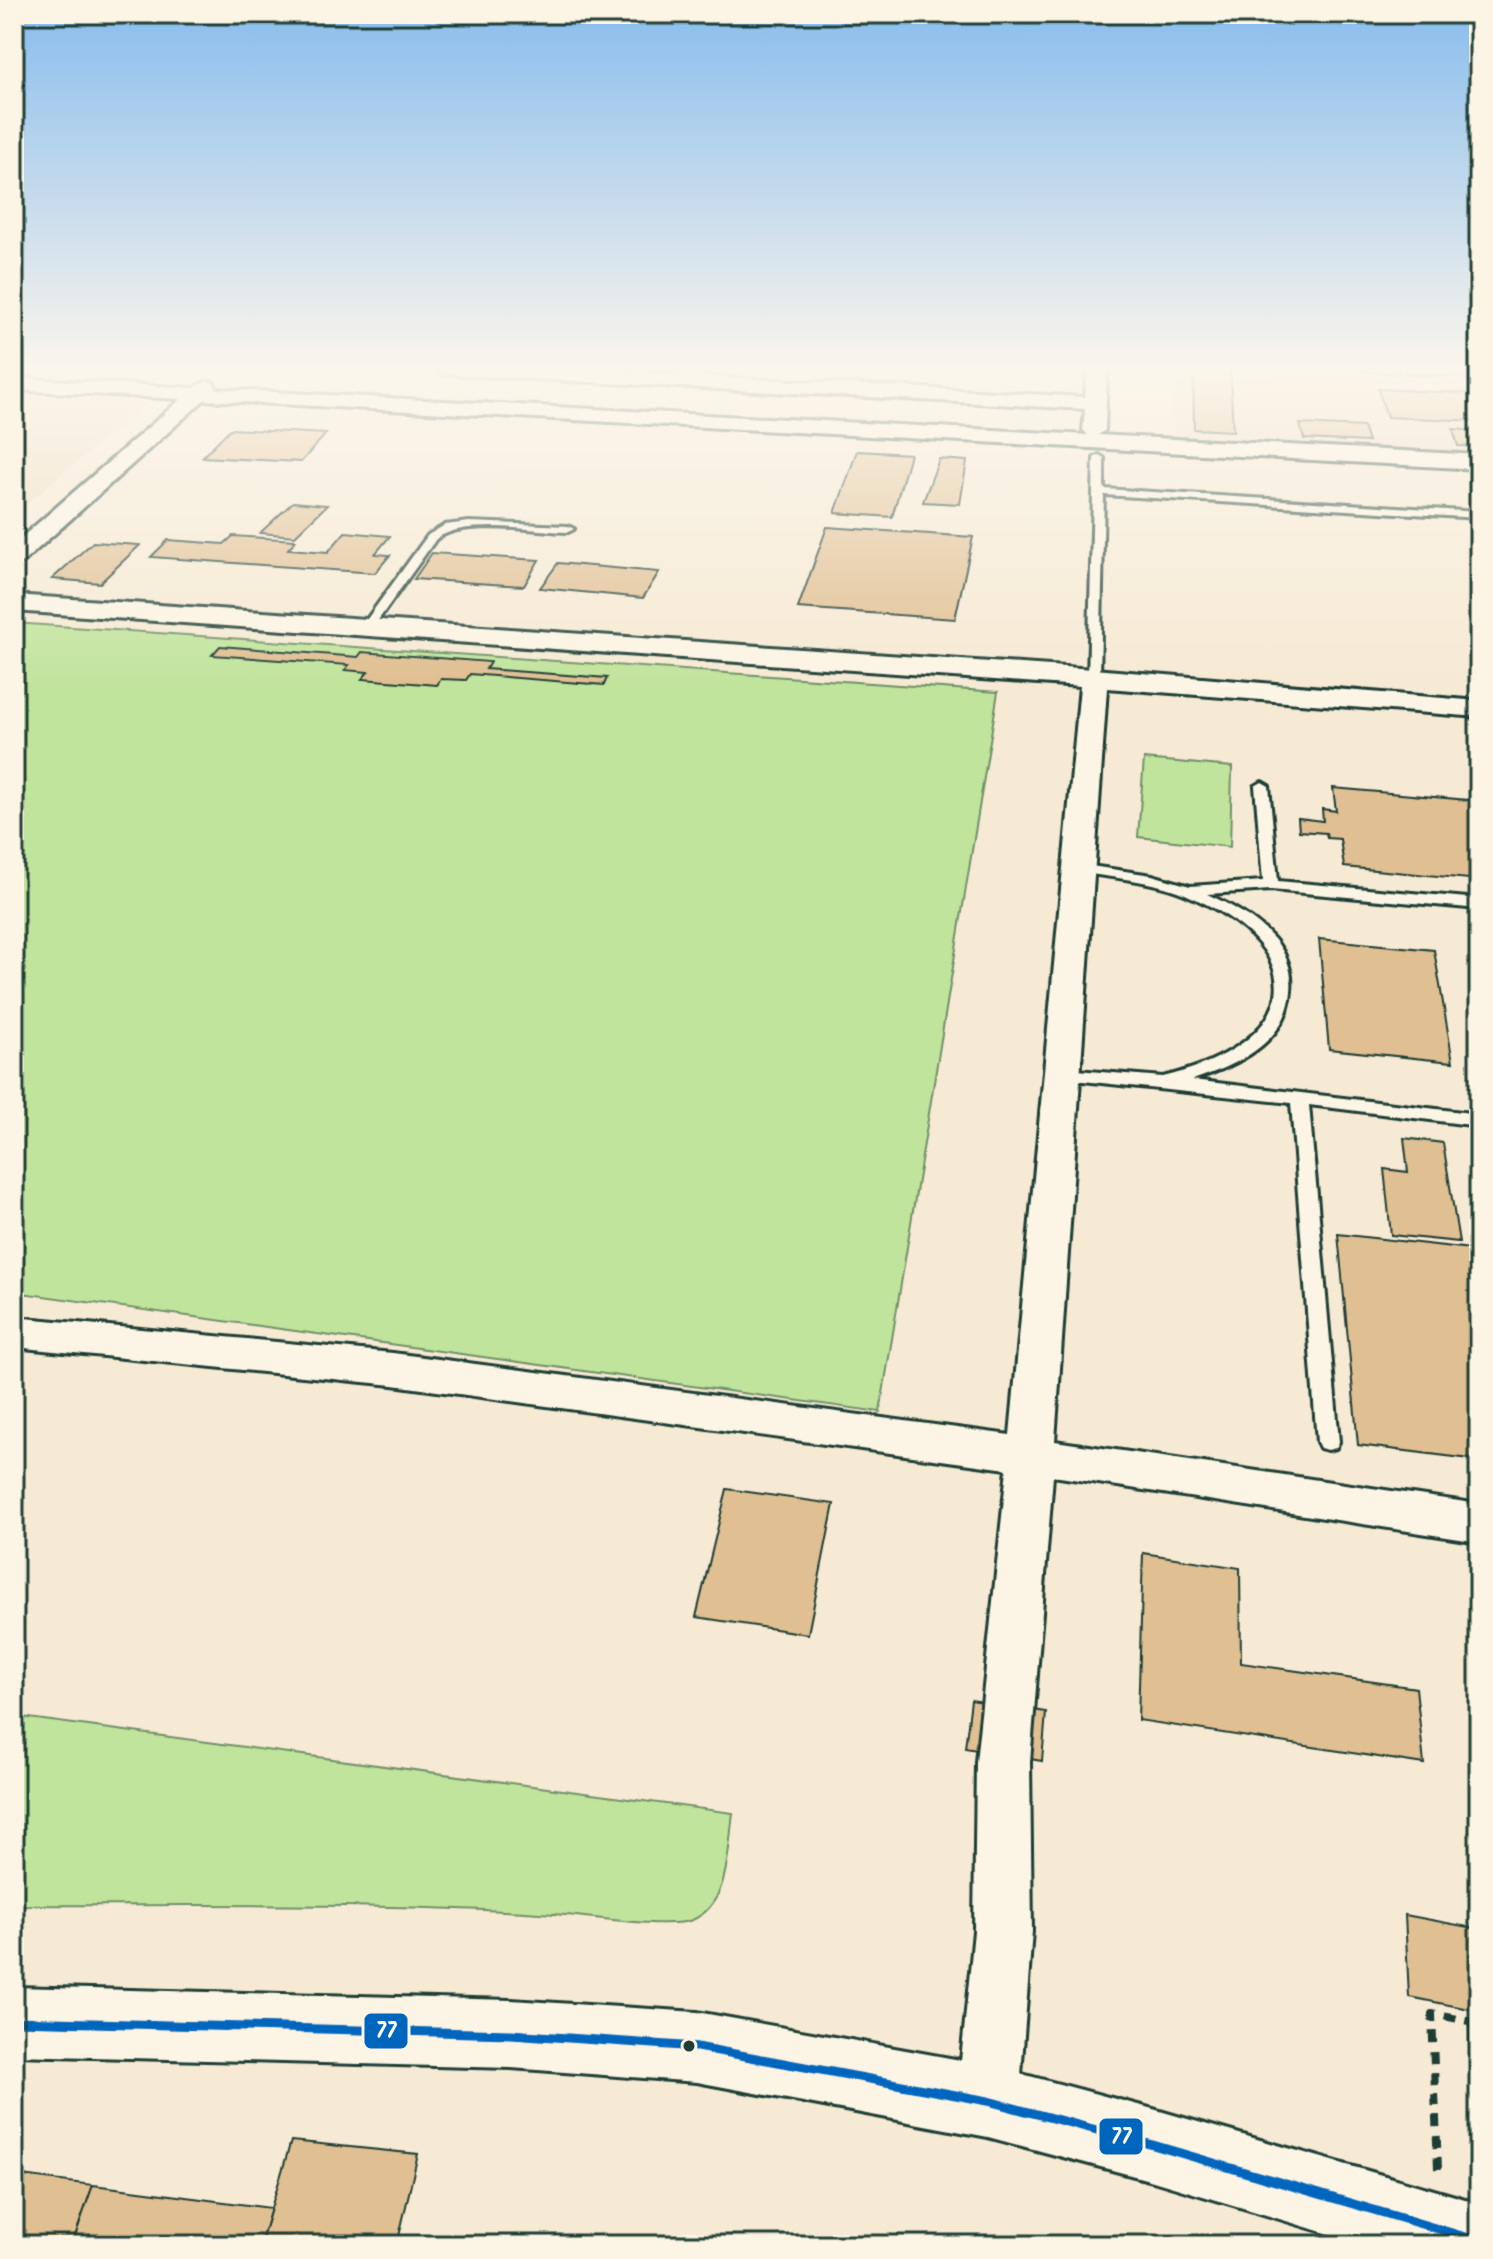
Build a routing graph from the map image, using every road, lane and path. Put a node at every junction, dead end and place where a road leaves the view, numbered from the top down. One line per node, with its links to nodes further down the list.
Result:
1 (109, 473): 6 (street)
2 (1098, 473): 3 (lane)
3 (1100, 492): 4 (lane); 9 (lane)
4 (1479, 515)
5 (568, 529): 8 (lane)
6 (14, 557)
7 (14, 603): 8 (street)
8 (365, 630): 9 (street)
9 (1094, 677): 10 (street); 12 (street)
10 (1479, 709)
11 (1262, 786): 13 (lane)
12 (1077, 868): 14 (lane); 16 (street)
13 (1271, 885): 14 (lane); 15 (lane)
14 (1190, 890): 17 (lane)
15 (1479, 904)
16 (1064, 1074): 17 (lane); 22 (street)
17 (1163, 1082): 18 (lane)
18 (1300, 1099): 19 (lane); 21 (lane)
19 (1479, 1120)
20 (14, 1332): 22 (street)
21 (1328, 1442)
22 (1031, 1455): 23 (street); 26 (street)
23 (1479, 1523)
24 (14, 2021): 26 (main road)
25 (1479, 2023): 27 (path)
26 (988, 2101): 27 (main road)
27 (1459, 2235)

